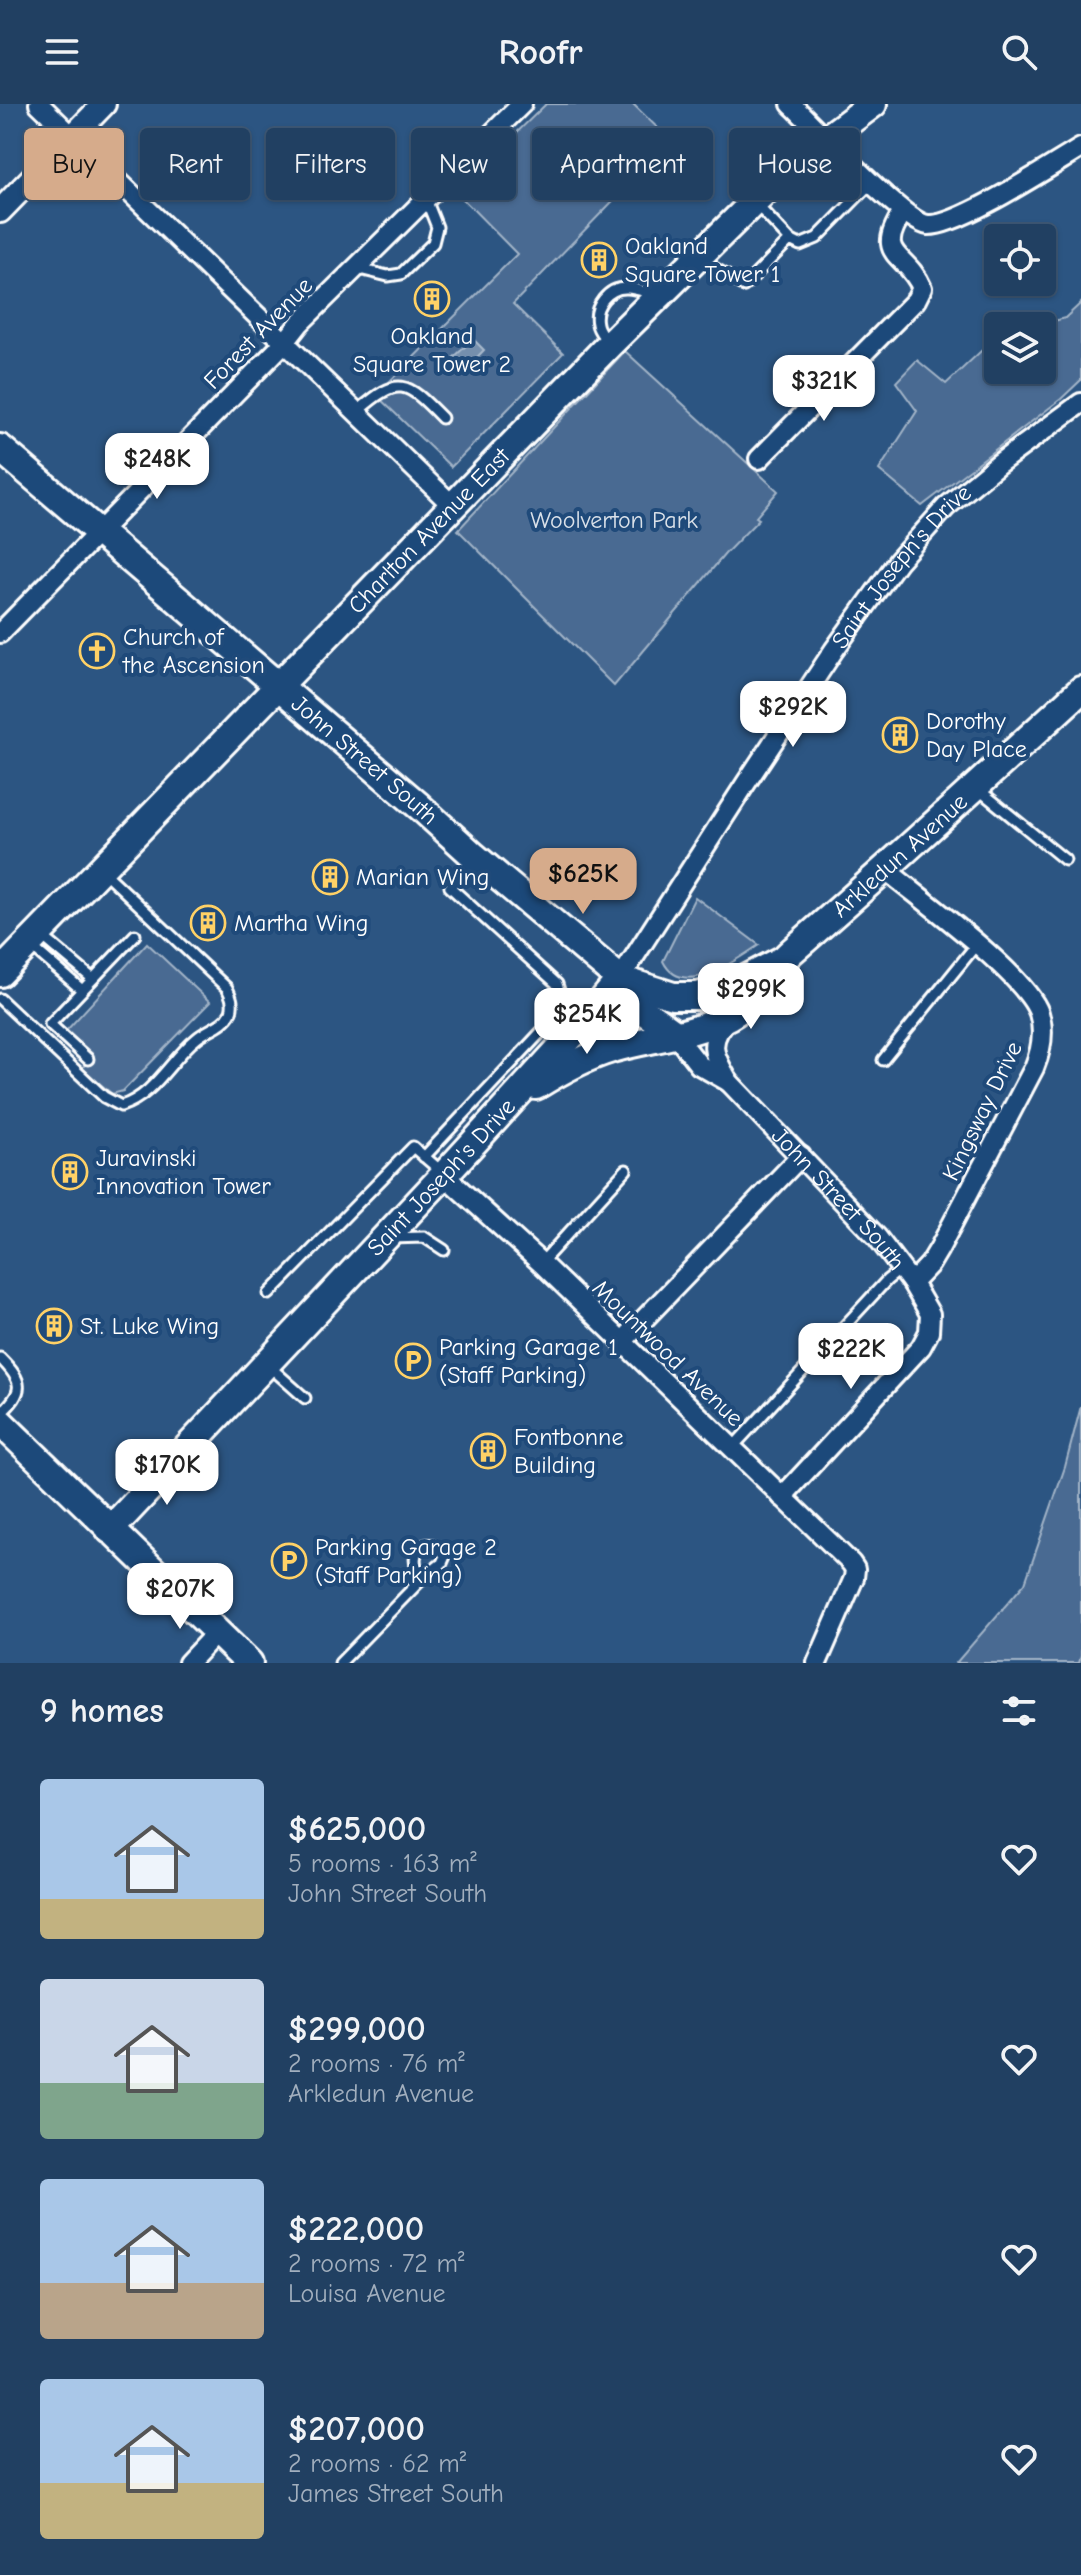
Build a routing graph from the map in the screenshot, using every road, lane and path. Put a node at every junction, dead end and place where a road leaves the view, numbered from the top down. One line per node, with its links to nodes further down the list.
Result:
1 (39, 104): 6 (street)
2 (104, 104): 7 (street)
3 (522, 104): 8 (street, Forest Avenue)
4 (791, 104): 9 (street)
5 (873, 104): 10 (main road, Charlton Avenue East)
6 (64, 128)
7 (81, 128)
8 (497, 128)
9 (815, 128)
10 (841, 128)
11 (1081, 148): 20 (street)
12 (860, 171): 13 (street)
13 (872, 182): 20 (street); 21 (lane)
14 (124, 185): 25 (street)
15 (24, 186): 19 (street)
16 (422, 200): 23 (street, Forest Avenue)
17 (426, 200): 23 (lane)
18 (754, 201): 21 (lane); 22 (main road, Charlton Avenue East)
19 (0, 211)
20 (903, 212): 31 (street)
21 (790, 240): 22 (lane)
22 (699, 258): 24 (main road, Charlton Avenue East)
23 (355, 268): 25 (street, Forest Avenue)
24 (660, 295): 26 (main road, Charlton Avenue East); 26 (lane)
25 (286, 341): 28 (street); 33 (street, Forest Avenue)
26 (609, 345): 32 (main road, Charlton Avenue East)
27 (1081, 403): 48 (street, Saint Joseph's Drive)
28 (358, 411): 29 (lane); 32 (street)
29 (442, 418)
30 (0, 448): 33 (main road, John Street South)
31 (759, 459)
32 (452, 505): 35 (main road, Charlton Avenue East)
33 (97, 531): 34 (street, Forest Avenue); 35 (main road, John Street South)
34 (0, 633)
35 (278, 685): 38 (main road, John Street South); 40 (main road, Charlton Avenue East)
36 (1081, 690): 37 (main road, Arkledun Avenue)
37 (975, 787): 39 (lane); 41 (main road, Arkledun Avenue)
38 (474, 856): 48 (main road, John Street South); 58 (lane)
39 (1065, 860)
40 (100, 869): 43 (main road, Charlton Avenue East); 50 (lane)
41 (885, 869): 44 (street, Kingsway Drive); 45 (main road, Arkledun Avenue)
42 (135, 935): 47 (lane)
43 (34, 938): 46 (main road, Charlton Avenue East); 47 (lane); 49 (lane)
44 (976, 945): 54 (lane); 64 (street, Kingsway Drive)
45 (780, 961): 48 (main road, John Street South); 51 (main road, Arkledun Avenue)
46 (0, 973)
47 (93, 979): 49 (lane)
48 (620, 979): 52 (main road, John Street South); 56 (main road, Saint Joseph's Drive)
49 (82, 990): 53 (lane)
50 (0, 999)
51 (731, 1015): 52 (main road, Arkledun Avenue); 55 (street, John Street South)
52 (674, 1033): 55 (street, John Street South); 56 (main road, Arkledun Avenue)
53 (88, 1059)
54 (883, 1060)
55 (729, 1082): 57 (street, John Street South)
56 (512, 1100): 60 (main road, Saint Joseph's Drive)
57 (801, 1156): 64 (street, John Street South); 66 (street)
58 (424, 1157): 60 (lane); 65 (lane)
59 (626, 1170): 63 (lane)
60 (444, 1175): 61 (main road, Saint Joseph's Drive); 63 (street, Mountwood Avenue)
61 (383, 1239): 62 (lane); 68 (main road, Saint Joseph's Drive)
62 (444, 1250)
63 (541, 1263): 66 (street, Mountwood Avenue)
64 (907, 1276): 72 (lane); 73 (street, John Street South)
65 (269, 1294)
66 (623, 1341): 72 (street, Mountwood Avenue)
67 (0, 1358): 70 (lane)
68 (267, 1364): 69 (lane); 74 (main road, Saint Joseph's Drive)
69 (305, 1398)
70 (0, 1414)
71 (0, 1422): 74 (main road)
72 (732, 1448): 73 (street, Mountwood Avenue)
73 (782, 1497): 80 (street, Mountwood Avenue)
74 (110, 1530): 76 (main road)
75 (422, 1579): 75 (lane); 79 (lane)
76 (217, 1632): 77 (street); 78 (main road)
77 (188, 1663)
78 (249, 1663)
79 (340, 1663)
80 (817, 1663)

